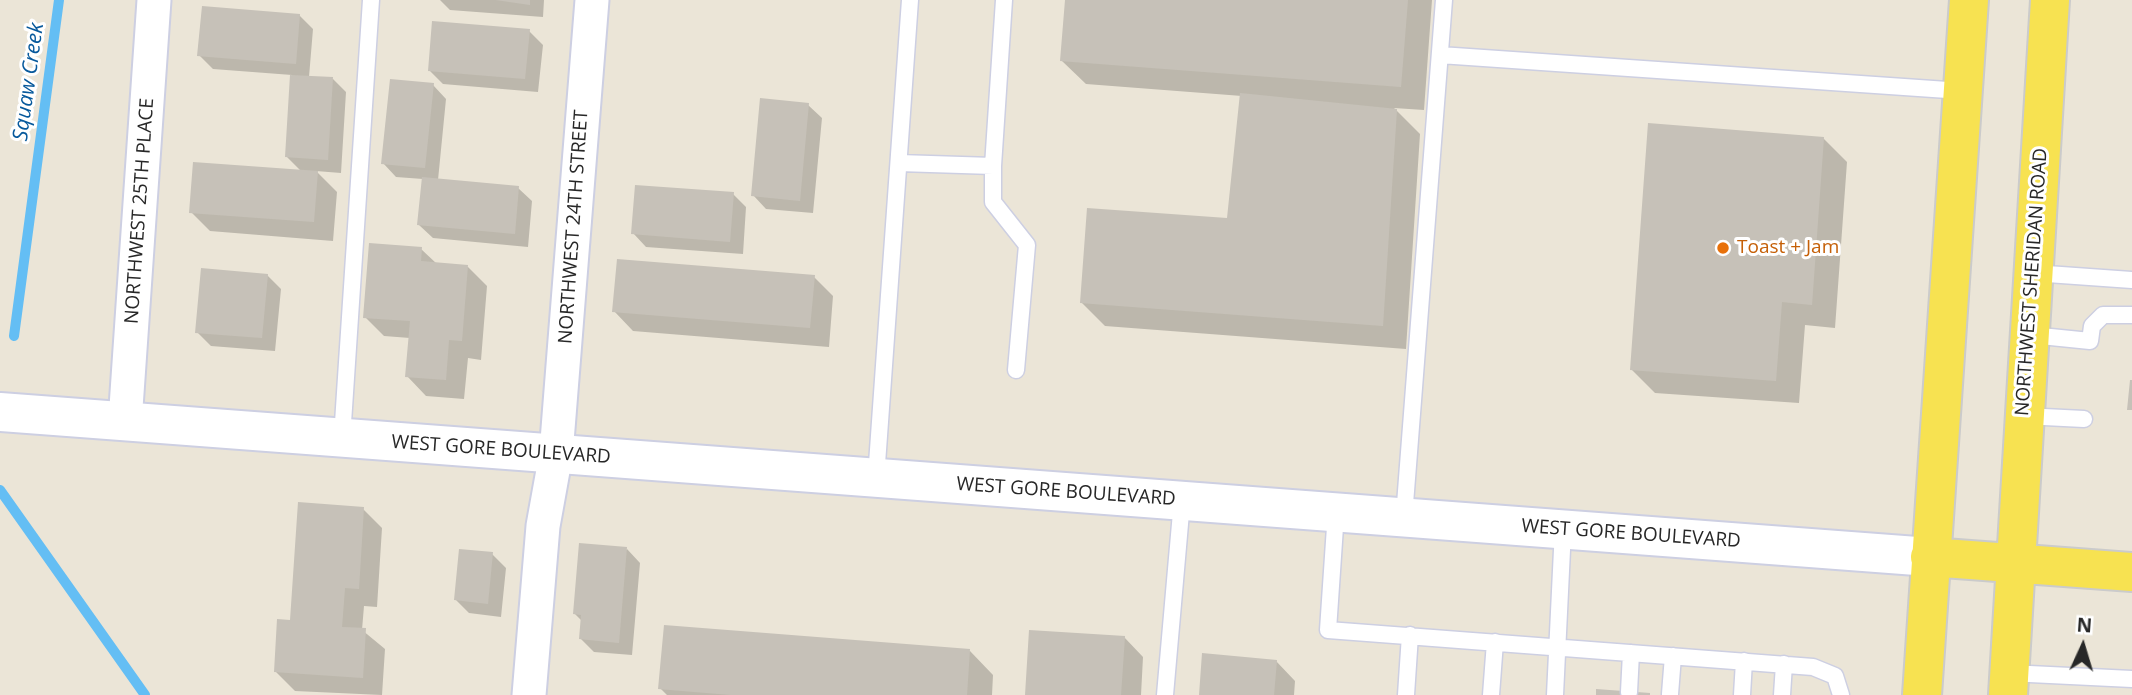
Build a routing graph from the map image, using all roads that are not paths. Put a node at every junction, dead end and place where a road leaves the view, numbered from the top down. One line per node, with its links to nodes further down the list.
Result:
1 (154, 0): 21 (street, NORTHWEST 25TH PLACE)
2 (371, 0): 22 (lane)
3 (592, 0): 23 (street, NORTHWEST 24TH STREET)
4 (910, 0): 11 (lane)
5 (1004, 0): 12 (lane)
6 (1444, 0): 9 (lane)
7 (1969, 0): 10 (main road)
8 (2050, 0): 13 (main road, NORTHWEST SHERIDAN ROAD)
9 (1440, 55): 10 (lane); 27 (lane)
10 (1962, 92): 29 (main road)
11 (899, 163): 12 (lane); 24 (lane)
12 (993, 166): 17 (lane)
13 (2033, 273): 14 (lane); 16 (main road, NORTHWEST SHERIDAN ROAD)
14 (2132, 280)
15 (2132, 315): 16 (lane)
16 (2031, 335): 19 (main road, NORTHWEST SHERIDAN ROAD)
17 (1016, 370)
18 (0, 412): 21 (main road, WEST GORE BOULEVARD)
19 (2024, 416): 20 (lane); 30 (main road, NORTHWEST SHERIDAN ROAD)
20 (2084, 419)
21 (125, 422): 22 (main road, WEST GORE BOULEVARD)
22 (342, 438): 23 (main road, WEST GORE BOULEVARD)
23 (556, 454): 24 (main road, WEST GORE BOULEVARD); 44 (street, NORTHWEST 24TH STREET)
24 (876, 478): 25 (main road, WEST GORE BOULEVARD)
25 (1182, 500): 26 (main road, WEST GORE BOULEVARD); 45 (lane)
26 (1336, 512): 27 (main road, WEST GORE BOULEVARD); 32 (lane)
27 (1404, 517): 28 (main road, WEST GORE BOULEVARD)
28 (1563, 529): 29 (main road, WEST GORE BOULEVARD); 34 (lane)
29 (1930, 557): 30 (main road, WEST GORE BOULEVARD); 52 (main road)
30 (2015, 563): 31 (main road, WEST GORE BOULEVARD); 41 (main road, NORTHWEST SHERIDAN ROAD)
31 (2132, 572)
32 (1410, 635): 33 (lane); 46 (lane)
33 (1495, 642): 34 (lane); 47 (lane)
34 (1558, 647): 35 (lane); 48 (lane)
35 (1631, 653): 36 (lane); 42 (lane)
36 (1673, 656): 37 (lane); 43 (lane)
37 (1744, 661): 38 (lane); 49 (lane)
38 (1784, 664): 50 (lane); 51 (lane)
39 (2108, 678): 40 (lane); 41 (lane); 53 (lane)
40 (2132, 679)
41 (2009, 684)
42 (1629, 692)
43 (1670, 694)
44 (529, 695)
45 (1165, 695)
46 (1406, 695)
47 (1491, 695)
48 (1555, 695)
49 (1742, 695)
50 (1782, 695)
51 (1840, 695)
52 (1922, 695)
53 (2107, 695)

